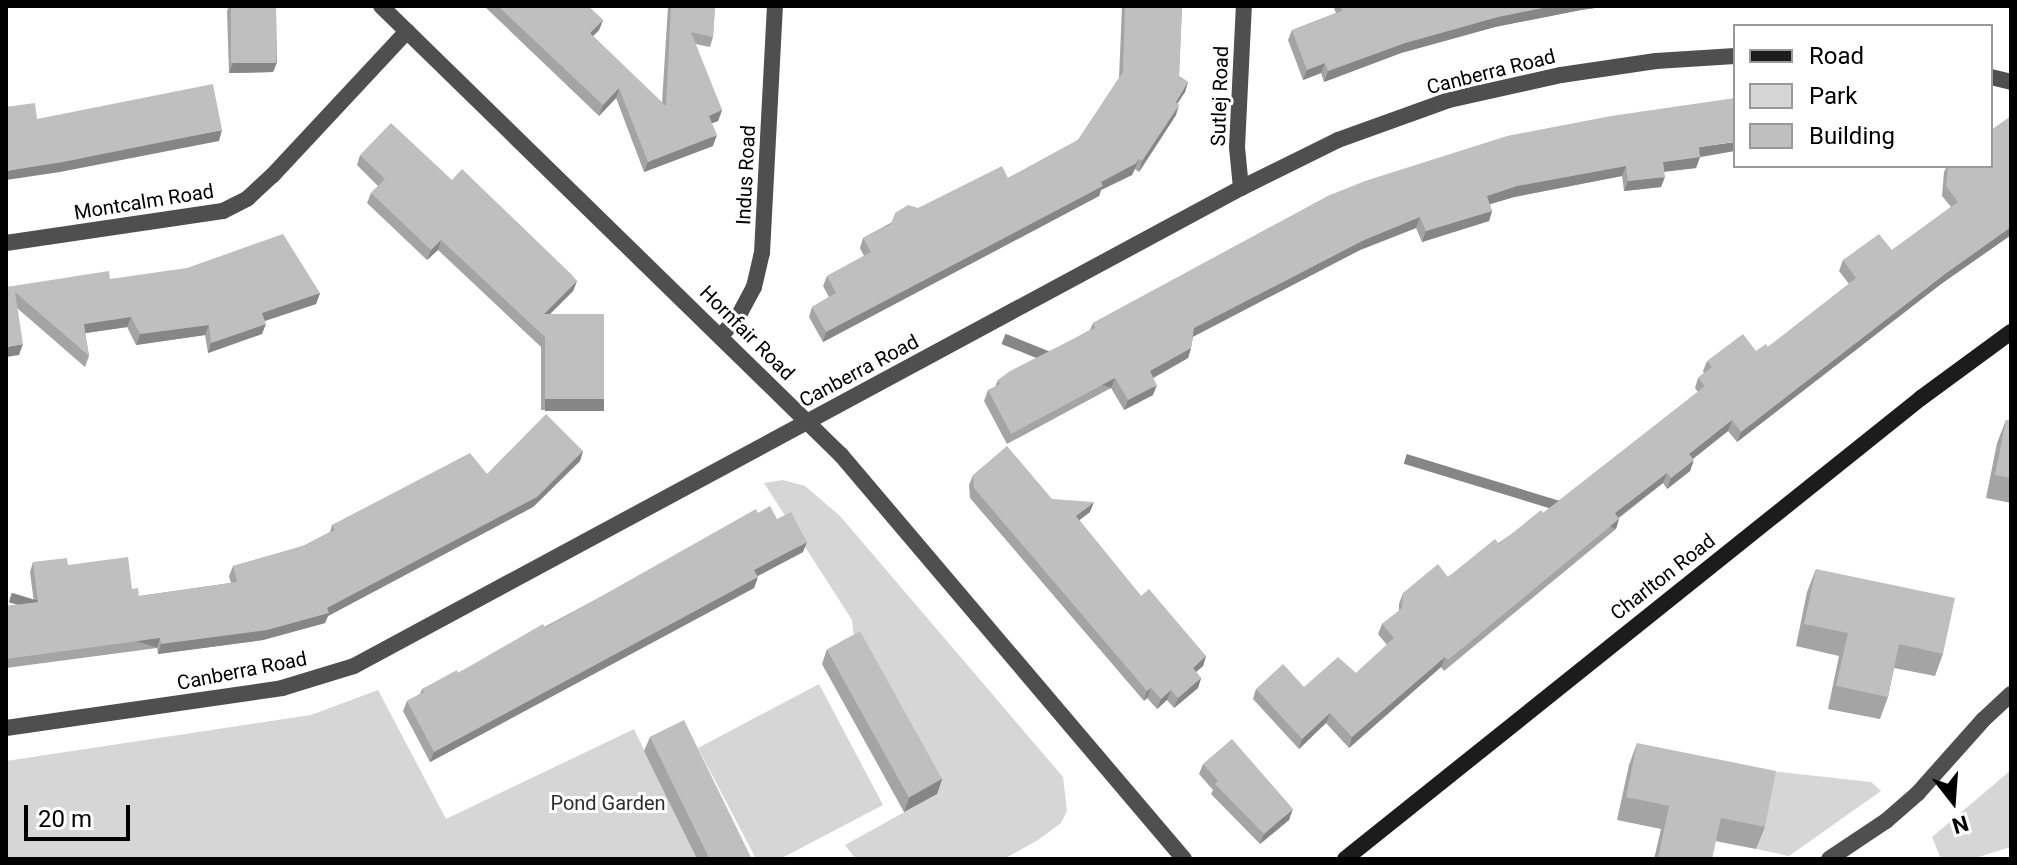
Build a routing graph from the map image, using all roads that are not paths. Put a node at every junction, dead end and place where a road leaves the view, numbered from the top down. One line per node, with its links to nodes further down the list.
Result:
1 (381, 6): 4 (street, Hornfair Road)
2 (775, 6): 9 (street, Indus Road)
3 (1244, 6): 6 (street, Sutlej Road)
4 (407, 31): 7 (street, Montcalm Road); 9 (street, Hornfair Road)
5 (1733, 56): 6 (street, Canberra Road)
6 (1241, 188): 10 (street, Canberra Road)
7 (6, 243)
8 (2011, 332): 14 (main road, Charlton Road)
9 (722, 335): 10 (street, Hornfair Road)
10 (808, 421): 12 (street, Canberra Road); 13 (street, Hornfair Road)
11 (2011, 694): 15 (street)
12 (6, 728)
13 (1184, 859)
14 (1345, 859)
15 (1829, 859)

